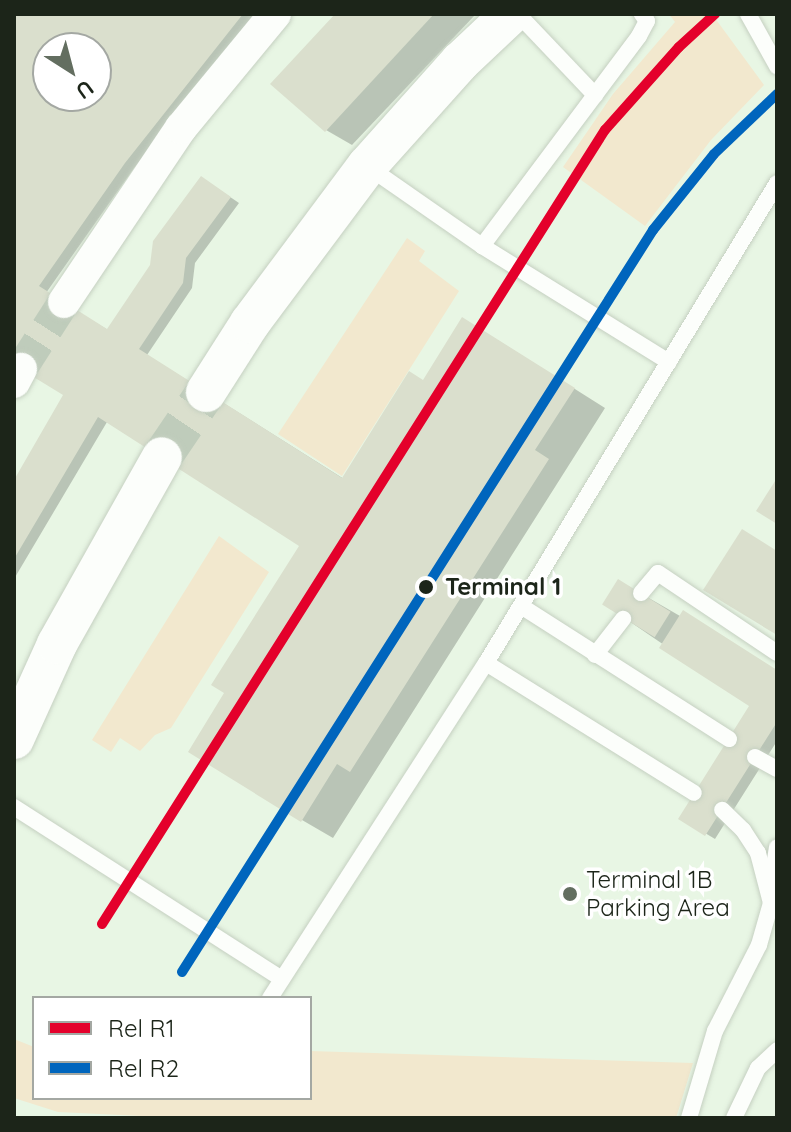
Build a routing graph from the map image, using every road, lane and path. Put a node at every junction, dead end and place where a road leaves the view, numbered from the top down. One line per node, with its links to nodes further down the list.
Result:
1 (275, 14): 11 (street)
2 (511, 14): 8 (street)
3 (518, 14): 7 (lane)
4 (642, 14): 7 (lane)
5 (748, 14): 6 (lane)
6 (777, 66)
7 (595, 95): 10 (lane)
8 (367, 166): 10 (lane); 13 (street)
9 (777, 183): 12 (lane)
10 (482, 246): 12 (lane)
11 (64, 302)
12 (669, 362): 16 (lane)
13 (206, 392)
14 (162, 457): 21 (street)
15 (641, 593): 18 (lane)
16 (521, 606): 19 (lane); 20 (lane)
17 (623, 619): 19 (lane)
18 (777, 653)
19 (595, 655): 22 (lane)
20 (486, 663): 25 (lane); 31 (lane)
21 (14, 739)
22 (729, 739)
23 (755, 757): 24 (lane)
24 (777, 769)
25 (694, 793)
26 (14, 807): 31 (lane)
27 (722, 810): 29 (lane)
28 (777, 847): 29 (lane)
29 (771, 903): 30 (lane); 34 (lane)
30 (777, 926)
31 (282, 979): 32 (lane)
32 (271, 996)
33 (777, 1050): 35 (lane)
34 (689, 1118)
35 (734, 1118)

